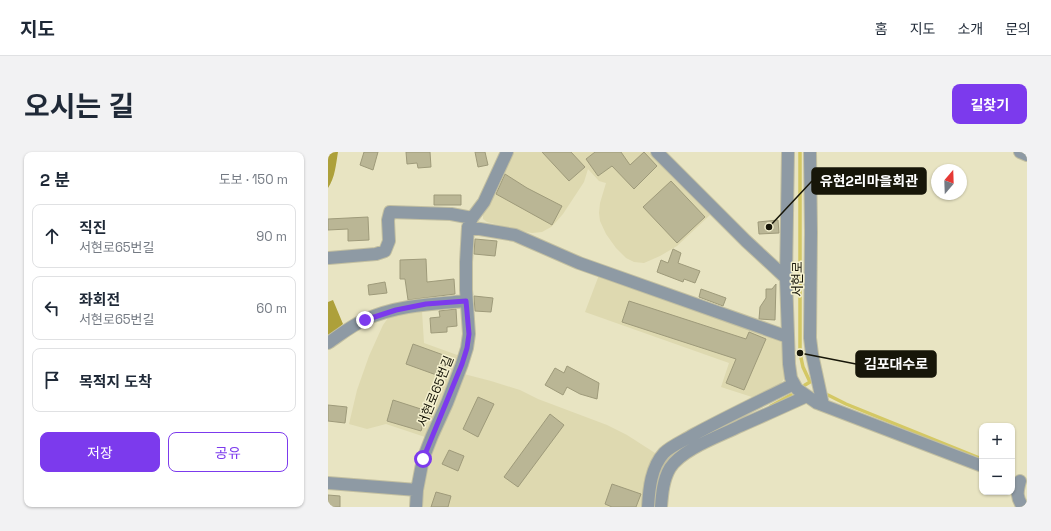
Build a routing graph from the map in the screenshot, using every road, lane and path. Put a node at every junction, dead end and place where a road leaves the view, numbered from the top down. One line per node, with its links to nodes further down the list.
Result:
1 (507, 152): 7 (street)
2 (657, 152): 9 (street, 서현로)
3 (788, 152): 9 (street, 서현로)
4 (810, 152): 15 (street, 서현로)
5 (1020, 152): 6 (street)
6 (1027, 155)
7 (470, 222): 8 (street); 10 (street, 서현로65번길); 11 (street)
8 (329, 258)
9 (786, 278): 11 (street, 서현로)
10 (466, 301): 12 (street); 19 (street, 서현로65번길)
11 (788, 337): 13 (street, 서현로)
12 (328, 343)
13 (794, 384): 14 (street); 21 (street)
14 (807, 396): 15 (street); 22 (street)
15 (823, 405): 16 (street)
16 (979, 465)
17 (1020, 481): 23 (street)
18 (328, 484): 19 (street)
19 (417, 490): 20 (street, 서현로65번길)
20 (416, 507)
21 (648, 507)
22 (661, 507)
23 (1023, 507)

